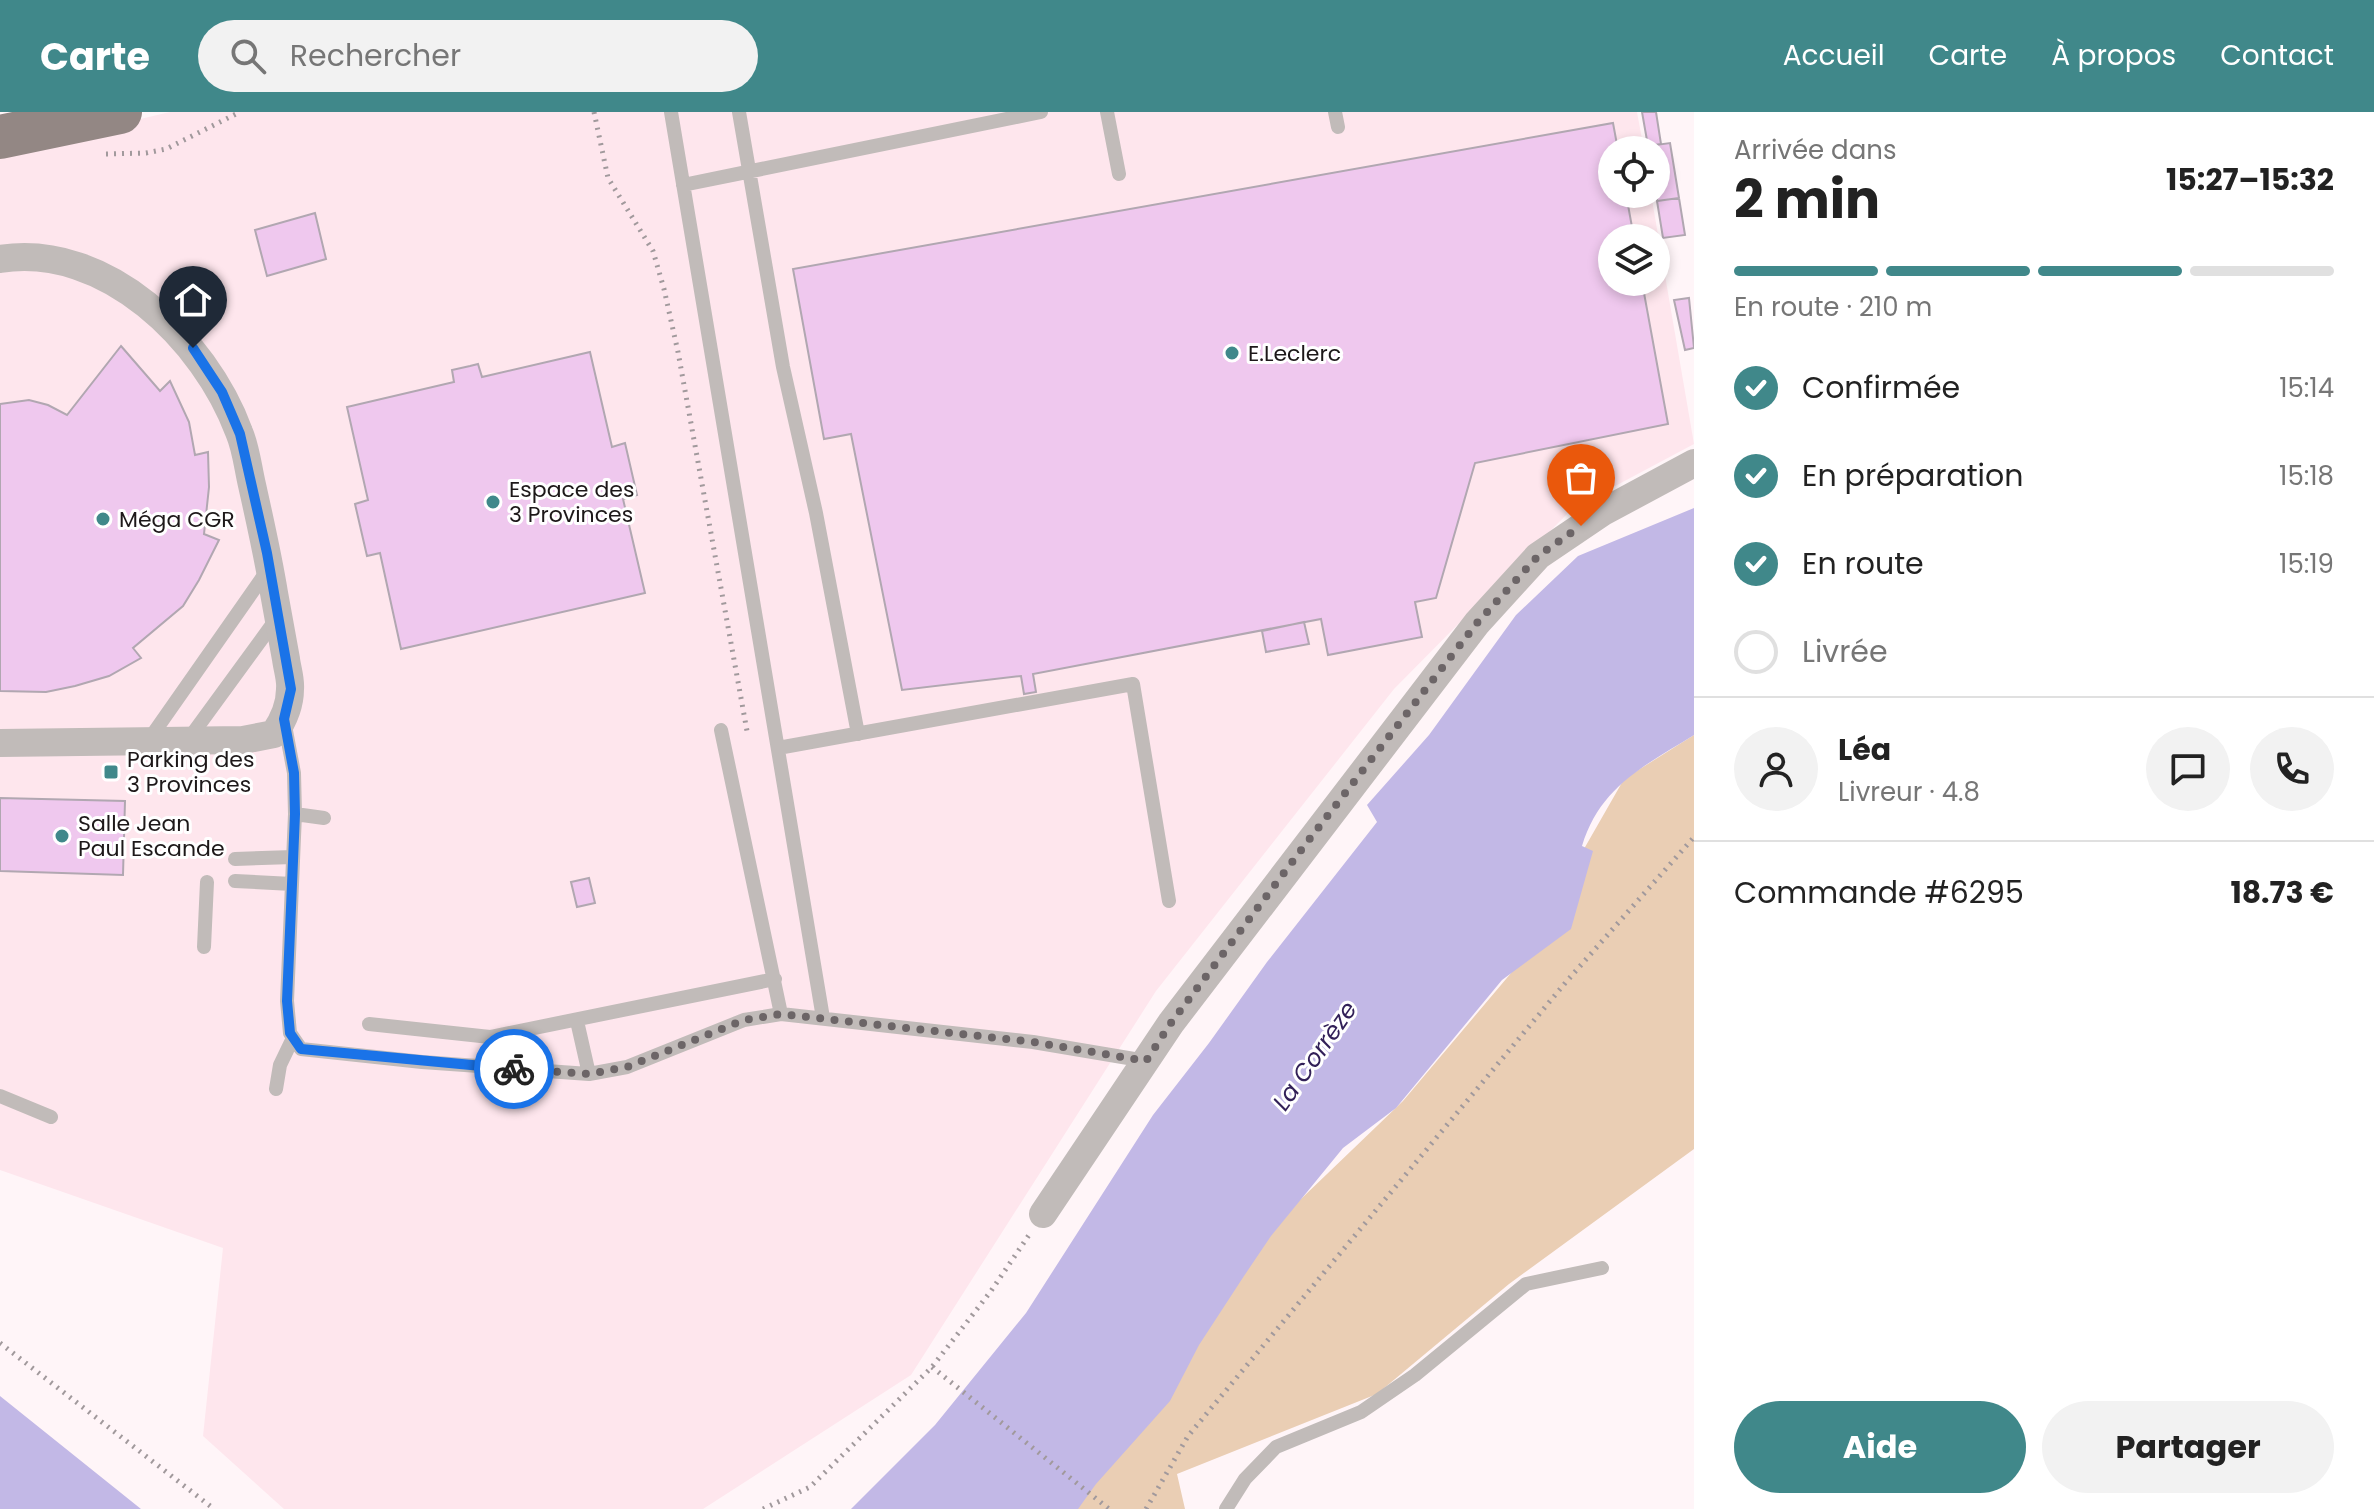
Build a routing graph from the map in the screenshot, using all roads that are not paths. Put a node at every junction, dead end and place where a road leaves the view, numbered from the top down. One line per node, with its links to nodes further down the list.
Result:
1 (120, 112): 6 (main road)
2 (671, 112): 9 (lane)
3 (739, 112): 7 (lane)
4 (1041, 112): 7 (lane)
5 (1107, 112): 8 (lane)
6 (0, 137)
7 (750, 171): 9 (lane); 16 (lane)
8 (1119, 174)
9 (683, 185): 20 (lane)
10 (0, 259): 12 (street)
11 (1694, 463): 36 (street)
12 (270, 568): 13 (street); 18 (lane)
13 (278, 616): 14 (street); 17 (lane)
14 (284, 719): 17 (street); 21 (lane)
15 (721, 730): 30 (lane)
16 (858, 734): 20 (lane); 28 (lane)
17 (188, 740): 18 (street)
18 (148, 741): 19 (street)
19 (0, 743)
20 (778, 748): 32 (lane)
21 (295, 814): 22 (lane); 23 (lane)
22 (324, 818)
23 (293, 857): 24 (lane); 27 (lane)
24 (235, 859)
25 (235, 881): 27 (lane)
26 (207, 882): 29 (lane)
27 (292, 884): 35 (lane)
28 (1169, 901)
29 (204, 947)
30 (775, 979): 31 (lane); 33 (lane)
31 (781, 1014): 32 (lane); 37 (lane)
32 (823, 1018): 36 (lane)
33 (577, 1021): 34 (lane); 37 (lane)
34 (369, 1024)
35 (293, 1038): 37 (lane); 38 (lane)
36 (1146, 1061): 41 (street)
37 (589, 1074)
38 (276, 1089)
39 (0, 1096): 40 (lane)
40 (51, 1117)
41 (1043, 1214)
42 (1602, 1268): 43 (lane)
43 (1226, 1509)

